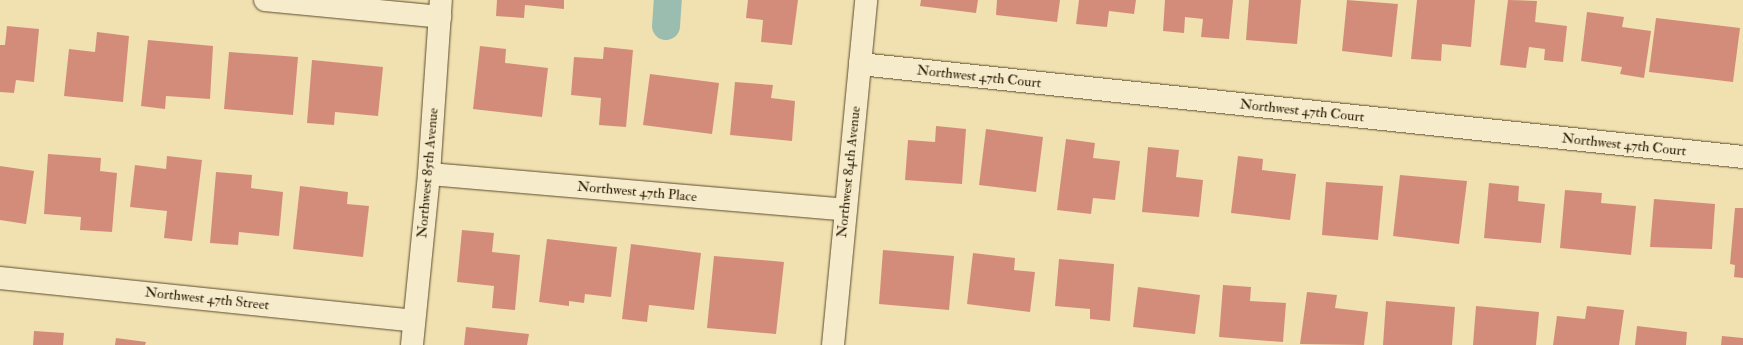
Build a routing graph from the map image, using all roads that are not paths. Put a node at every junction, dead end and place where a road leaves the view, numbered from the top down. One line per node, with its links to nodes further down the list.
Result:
1 (265, 0): 3 (street)
2 (866, 0): 4 (street, Northwest 84th Avenue)
3 (440, 8): 6 (street, Northwest 85th Avenue)
4 (860, 64): 5 (street, Northwest 47th Court); 7 (street, Northwest 84th Avenue)
5 (1743, 157)
6 (429, 174): 7 (street, Northwest 47th Place); 9 (street, Northwest 85th Avenue)
7 (845, 210): 11 (street, Northwest 84th Avenue)
8 (0, 278): 9 (street, Northwest 47th Street)
9 (414, 321): 10 (street, Northwest 85th Avenue)
10 (412, 345)
11 (834, 345)

